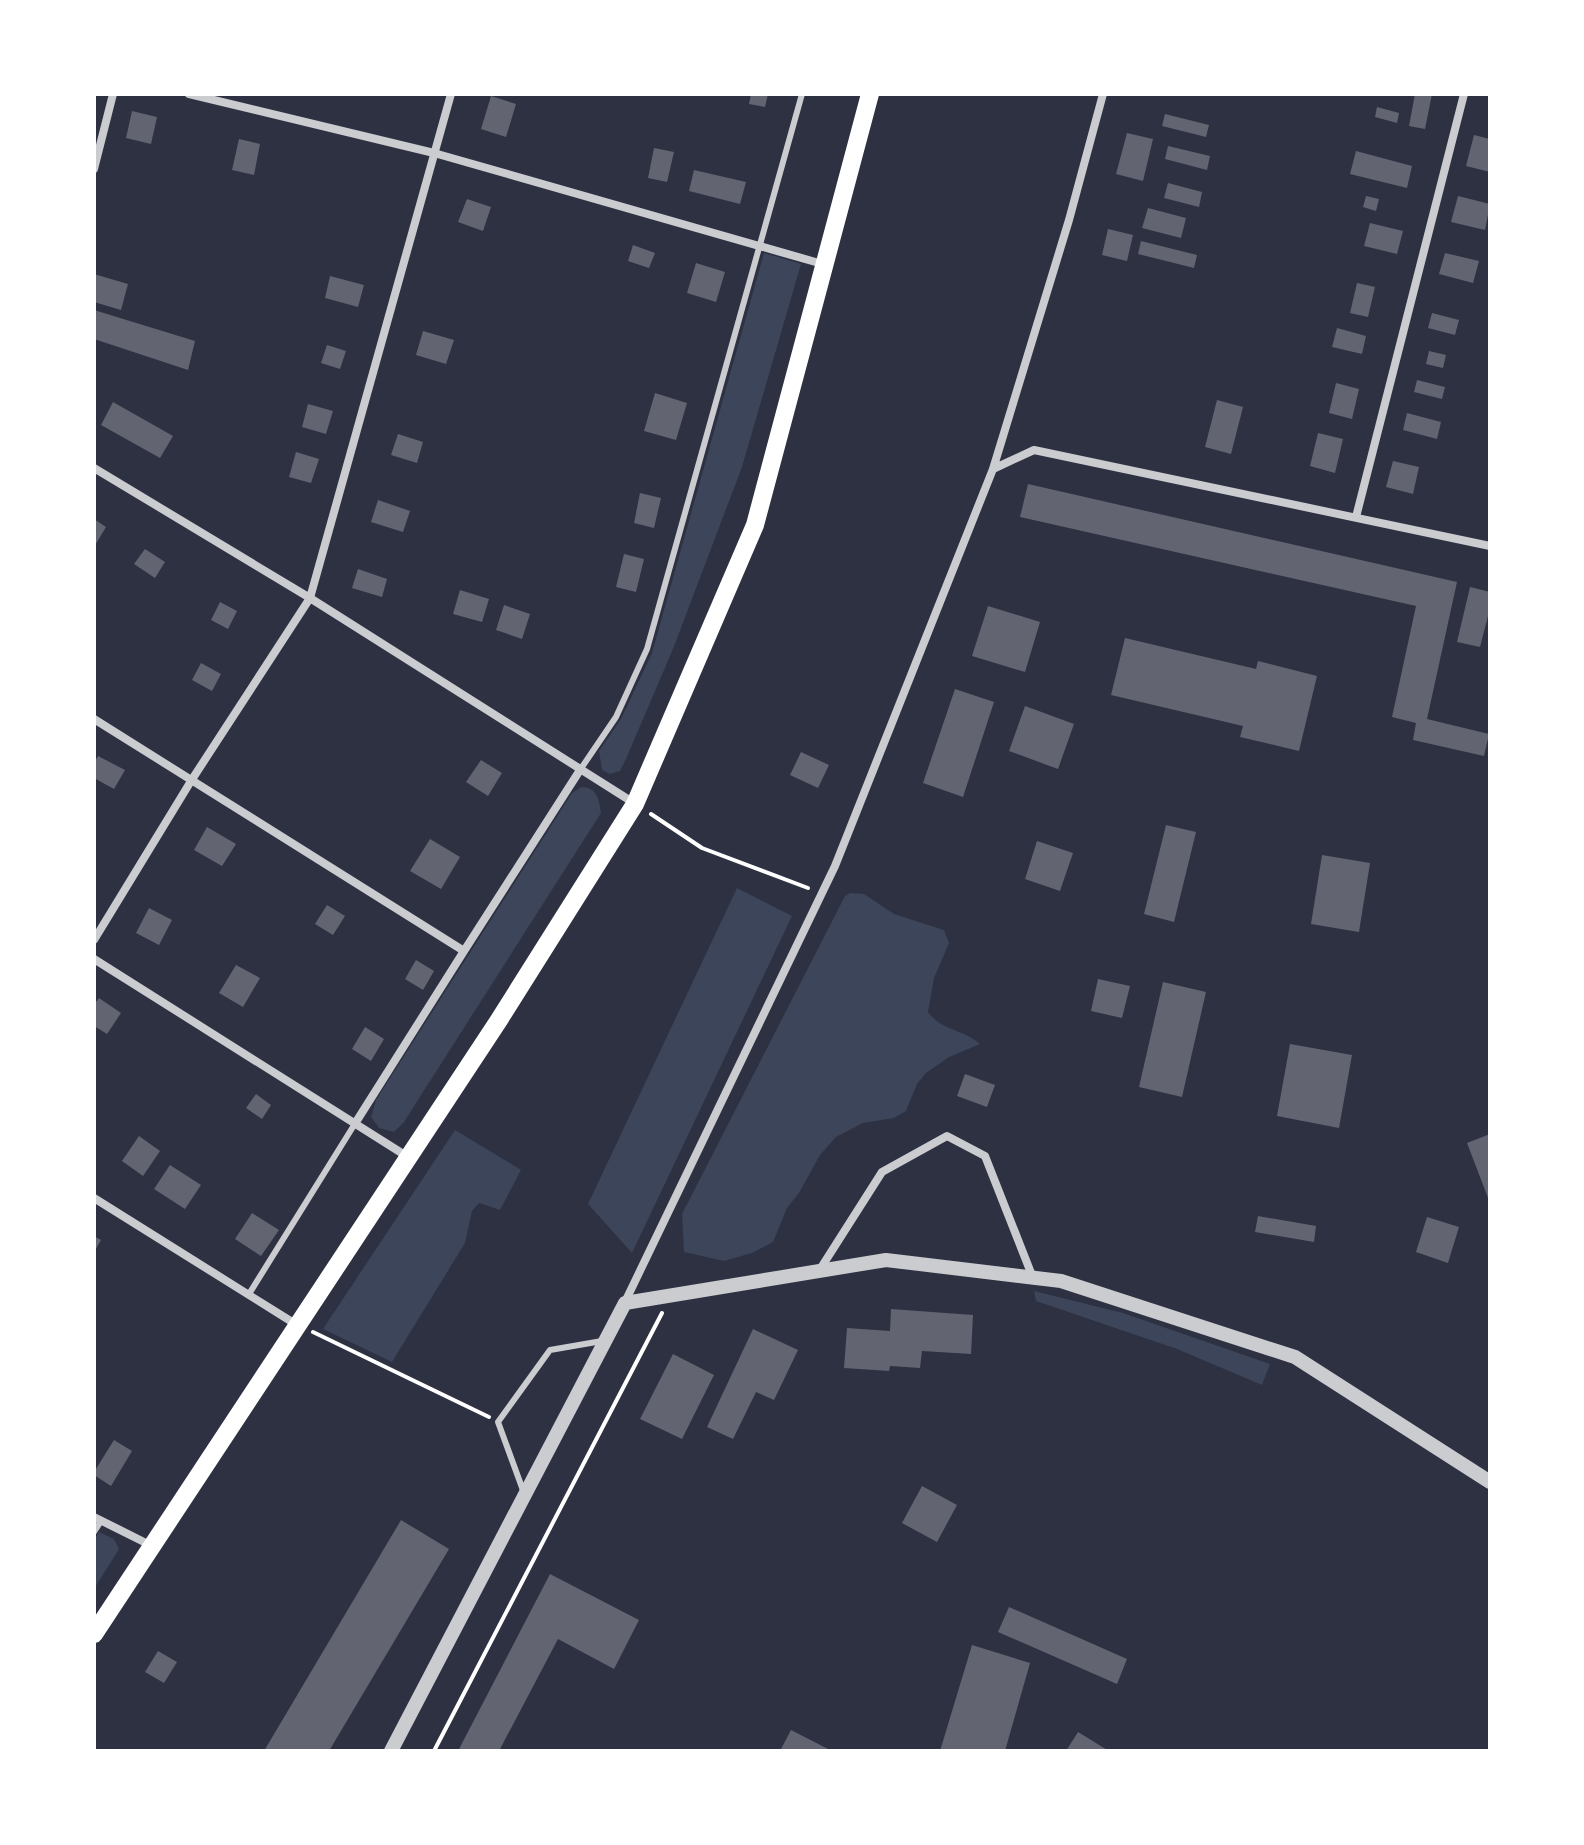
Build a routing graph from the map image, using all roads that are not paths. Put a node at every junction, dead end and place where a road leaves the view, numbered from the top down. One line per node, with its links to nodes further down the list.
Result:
1 (113, 94): 9 (street)
2 (189, 94): 8 (street)
3 (451, 94): 8 (street)
4 (802, 94): 10 (lane)
5 (870, 94): 11 (main road)
6 (1103, 94): 13 (street)
7 (1464, 94): 14 (street)
8 (434, 153): 10 (street); 16 (street)
9 (94, 169)
10 (760, 246): 11 (street); 18 (lane)
11 (826, 265): 20 (main road)
12 (94, 468): 16 (street)
13 (993, 469): 14 (street); 30 (street)
14 (1356, 517): 15 (street)
15 (1490, 546)
16 (310, 598): 18 (street); 19 (street)
17 (94, 719): 19 (street)
18 (580, 770): 20 (street); 22 (street)
19 (191, 781): 21 (street); 22 (street)
20 (635, 804): 25 (main road)
21 (94, 940)
22 (464, 951): 24 (street)
23 (94, 959): 24 (street)
24 (356, 1122): 25 (street); 29 (lane)
25 (409, 1158): 31 (main road)
26 (94, 1198): 29 (street)
27 (818, 1271): 28 (street); 28 (street); 30 (street)
28 (1033, 1278): 33 (street)
29 (249, 1294): 31 (street)
30 (625, 1303): 32 (street)
31 (298, 1325): 37 (main road)
32 (605, 1340): 34 (street); 34 (lane)
33 (1490, 1482)
34 (525, 1495): 39 (street)
35 (97, 1519): 36 (lane); 37 (street)
36 (94, 1532)
37 (151, 1546): 38 (main road)
38 (94, 1634)
39 (391, 1751)

